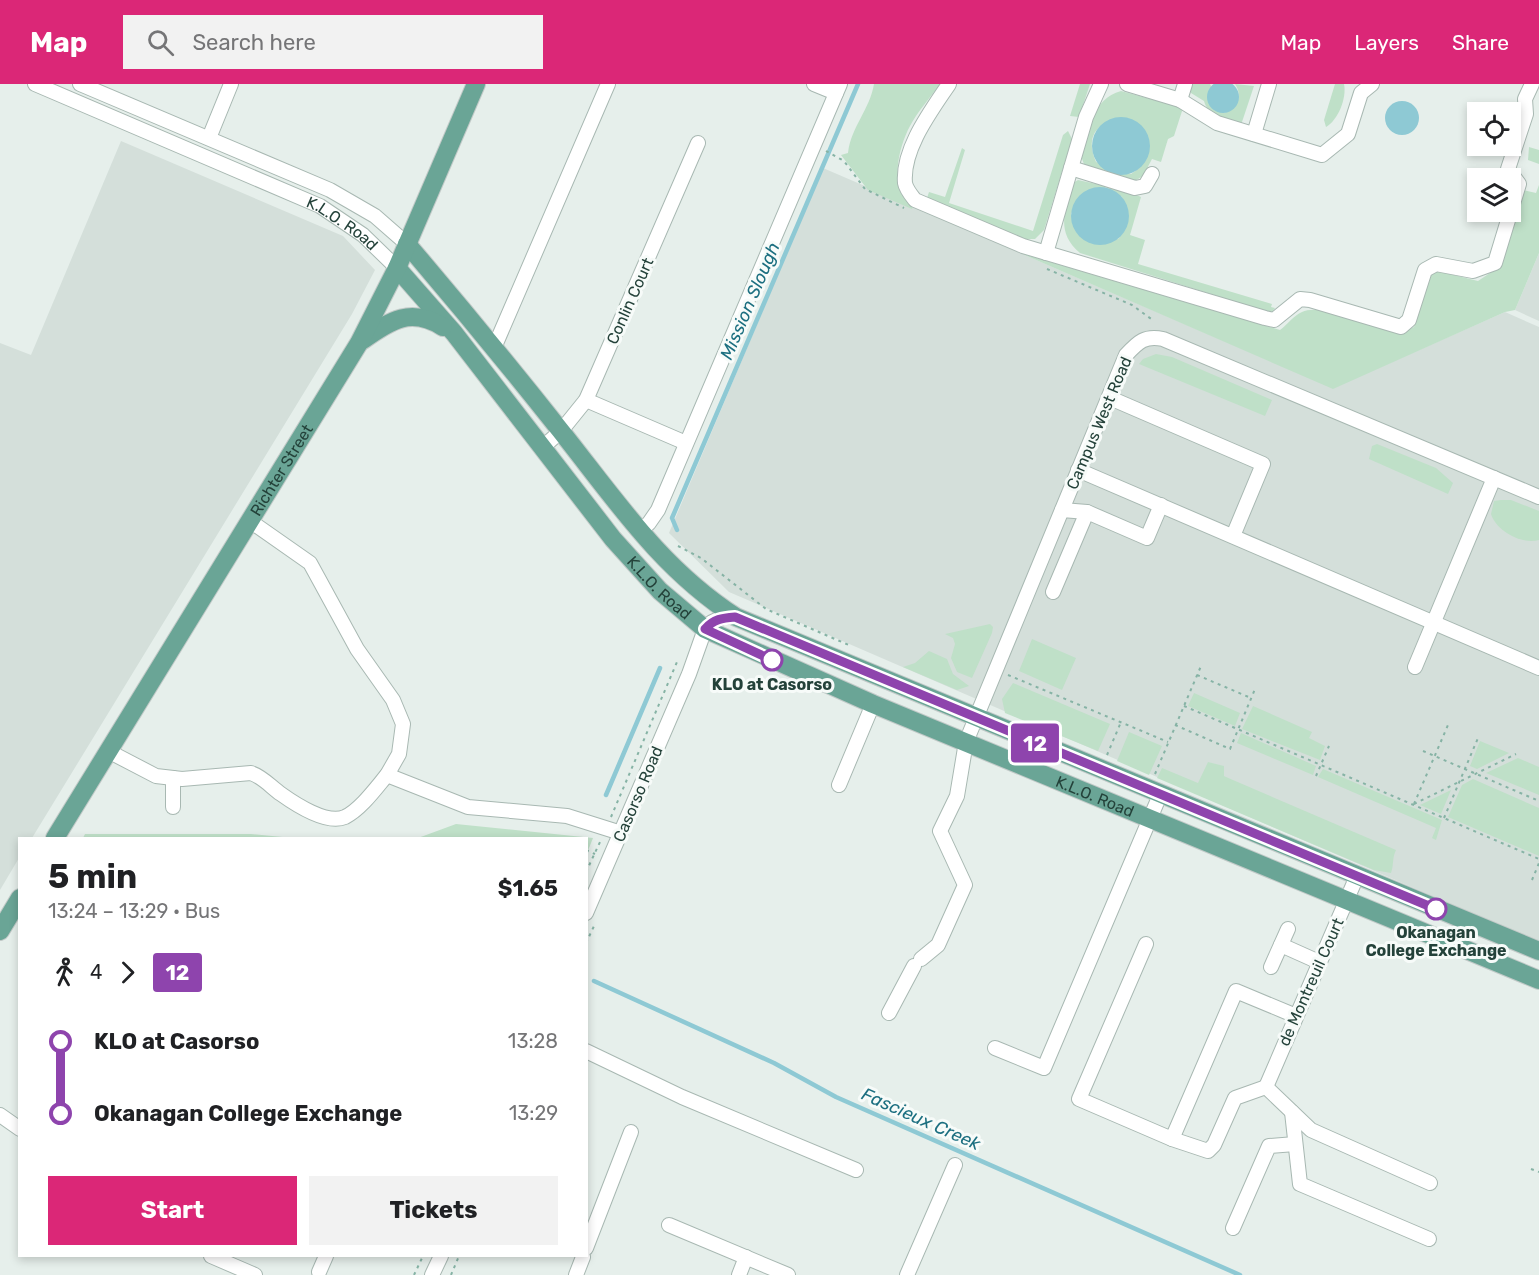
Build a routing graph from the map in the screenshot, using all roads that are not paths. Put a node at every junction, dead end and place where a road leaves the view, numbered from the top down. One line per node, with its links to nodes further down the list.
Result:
1 (35, 84): 23 (street, K.L.O. Road)
2 (80, 84): 17 (street, K.L.O. Road)
3 (231, 84): 17 (street)
4 (476, 84): 21 (main road, Richter Street)
5 (608, 84): 26 (street)
6 (814, 84): 14 (street)
7 (949, 84): 22 (street)
8 (1101, 84): 19 (street)
9 (1127, 84): 15 (street)
10 (1185, 84): 15 (street)
11 (1269, 84): 16 (street)
12 (1372, 84): 16 (street)
13 (1532, 84): 22 (street)
14 (838, 88): 30 (street)
15 (1180, 100): 16 (street)
16 (1254, 134)
17 (209, 138): 21 (street, K.L.O. Road)
18 (698, 143): 27 (street, Conlin Court)
19 (1071, 168): 20 (street); 22 (street)
20 (1152, 174)
21 (407, 244): 23 (main road, Richter Street); 26 (main road, K.L.O. Road)
22 (1046, 253)
23 (397, 268): 24 (main road, K.L.O. Road); 25 (main road, Richter Street)
24 (454, 333): 25 (main road); 31 (main road, K.L.O. Road)
25 (359, 342): 38 (main road, Richter Street)
26 (494, 348): 29 (main road, K.L.O. Road)
27 (586, 400): 29 (street, Conlin Court); 30 (street)
28 (1117, 401): 40 (street)
29 (561, 431): 31 (street, Conlin Court); 39 (main road, K.L.O. Road)
30 (686, 443): 39 (street)
31 (543, 447): 44 (main road, K.L.O. Road)
32 (1078, 470): 33 (street, Campus West Road); 35 (street); 36 (street, Campus West Road)
33 (1494, 478): 34 (street, Campus West Road); 43 (street)
34 (1539, 497)
35 (1161, 505): 37 (street); 40 (street)
36 (1062, 510): 37 (street); 48 (street, Campus West Road)
37 (1087, 512): 41 (street)
38 (250, 521): 50 (main road, Richter Street); 51 (street)
39 (639, 532): 42 (main road, K.L.O. Road)
40 (1233, 536): 43 (street)
41 (1053, 592)
42 (735, 617): 44 (street); 48 (main road, K.L.O. Road)
43 (1434, 623): 45 (street); 46 (street)
44 (712, 633): 47 (main road, K.L.O. Road); 57 (street, Casorso Road)
45 (1415, 667)
46 (1539, 668)
47 (873, 704): 49 (main road, K.L.O. Road); 53 (street)
48 (975, 717): 49 (street, Campus West Road); 54 (main road, K.L.O. Road)
49 (966, 742): 56 (main road, K.L.O. Road); 71 (street, Campus West Road)
50 (108, 751): 52 (street); 58 (main road, Richter Street)
51 (387, 775): 52 (street); 57 (street)
52 (173, 778): 55 (street)
53 (839, 785)
54 (1156, 787): 56 (street); 59 (main road, K.L.O. Road)
55 (173, 807)
56 (1150, 819): 60 (main road, K.L.O. Road); 73 (street)
57 (621, 833): 62 (street, Casorso Road)
58 (56, 837)
59 (1357, 876): 60 (street, de Montreuil Court); 67 (main road, K.L.O. Road)
60 (1347, 900): 68 (street, de Montreuil Court); 70 (main road, K.L.O. Road)
61 (18, 901): 64 (main road)
62 (588, 908)
63 (1288, 929): 66 (street)
64 (0, 931)
65 (1146, 944): 80 (street)
66 (1281, 945): 68 (street); 69 (street)
67 (1539, 951)
68 (1319, 962): 72 (street, de Montreuil Court)
69 (1271, 967)
70 (1539, 980)
71 (889, 1012)
72 (1296, 1016): 75 (street, de Montreuil Court); 80 (street)
73 (995, 1048)
74 (588, 1052): 83 (street)
75 (1266, 1087): 76 (street); 80 (street)
76 (1292, 1112): 81 (street); 84 (street)
77 (0, 1115): 78 (street)
78 (18, 1128)
79 (631, 1132): 88 (street)
80 (1172, 1139)
81 (1295, 1144): 86 (street); 87 (street)
82 (955, 1165): 100 (street)
83 (856, 1170)
84 (1430, 1183)
85 (669, 1225): 93 (street)
86 (1233, 1228)
87 (1429, 1239)
88 (588, 1241)
89 (213, 1257): 95 (street)
90 (326, 1257): 94 (street)
91 (441, 1257): 96 (street)
92 (582, 1257): 97 (street)
93 (746, 1257): 98 (street); 99 (street)
94 (320, 1272)
95 (255, 1275)
96 (432, 1275)
97 (576, 1275)
98 (739, 1275)
99 (788, 1275)
100 (907, 1275)

